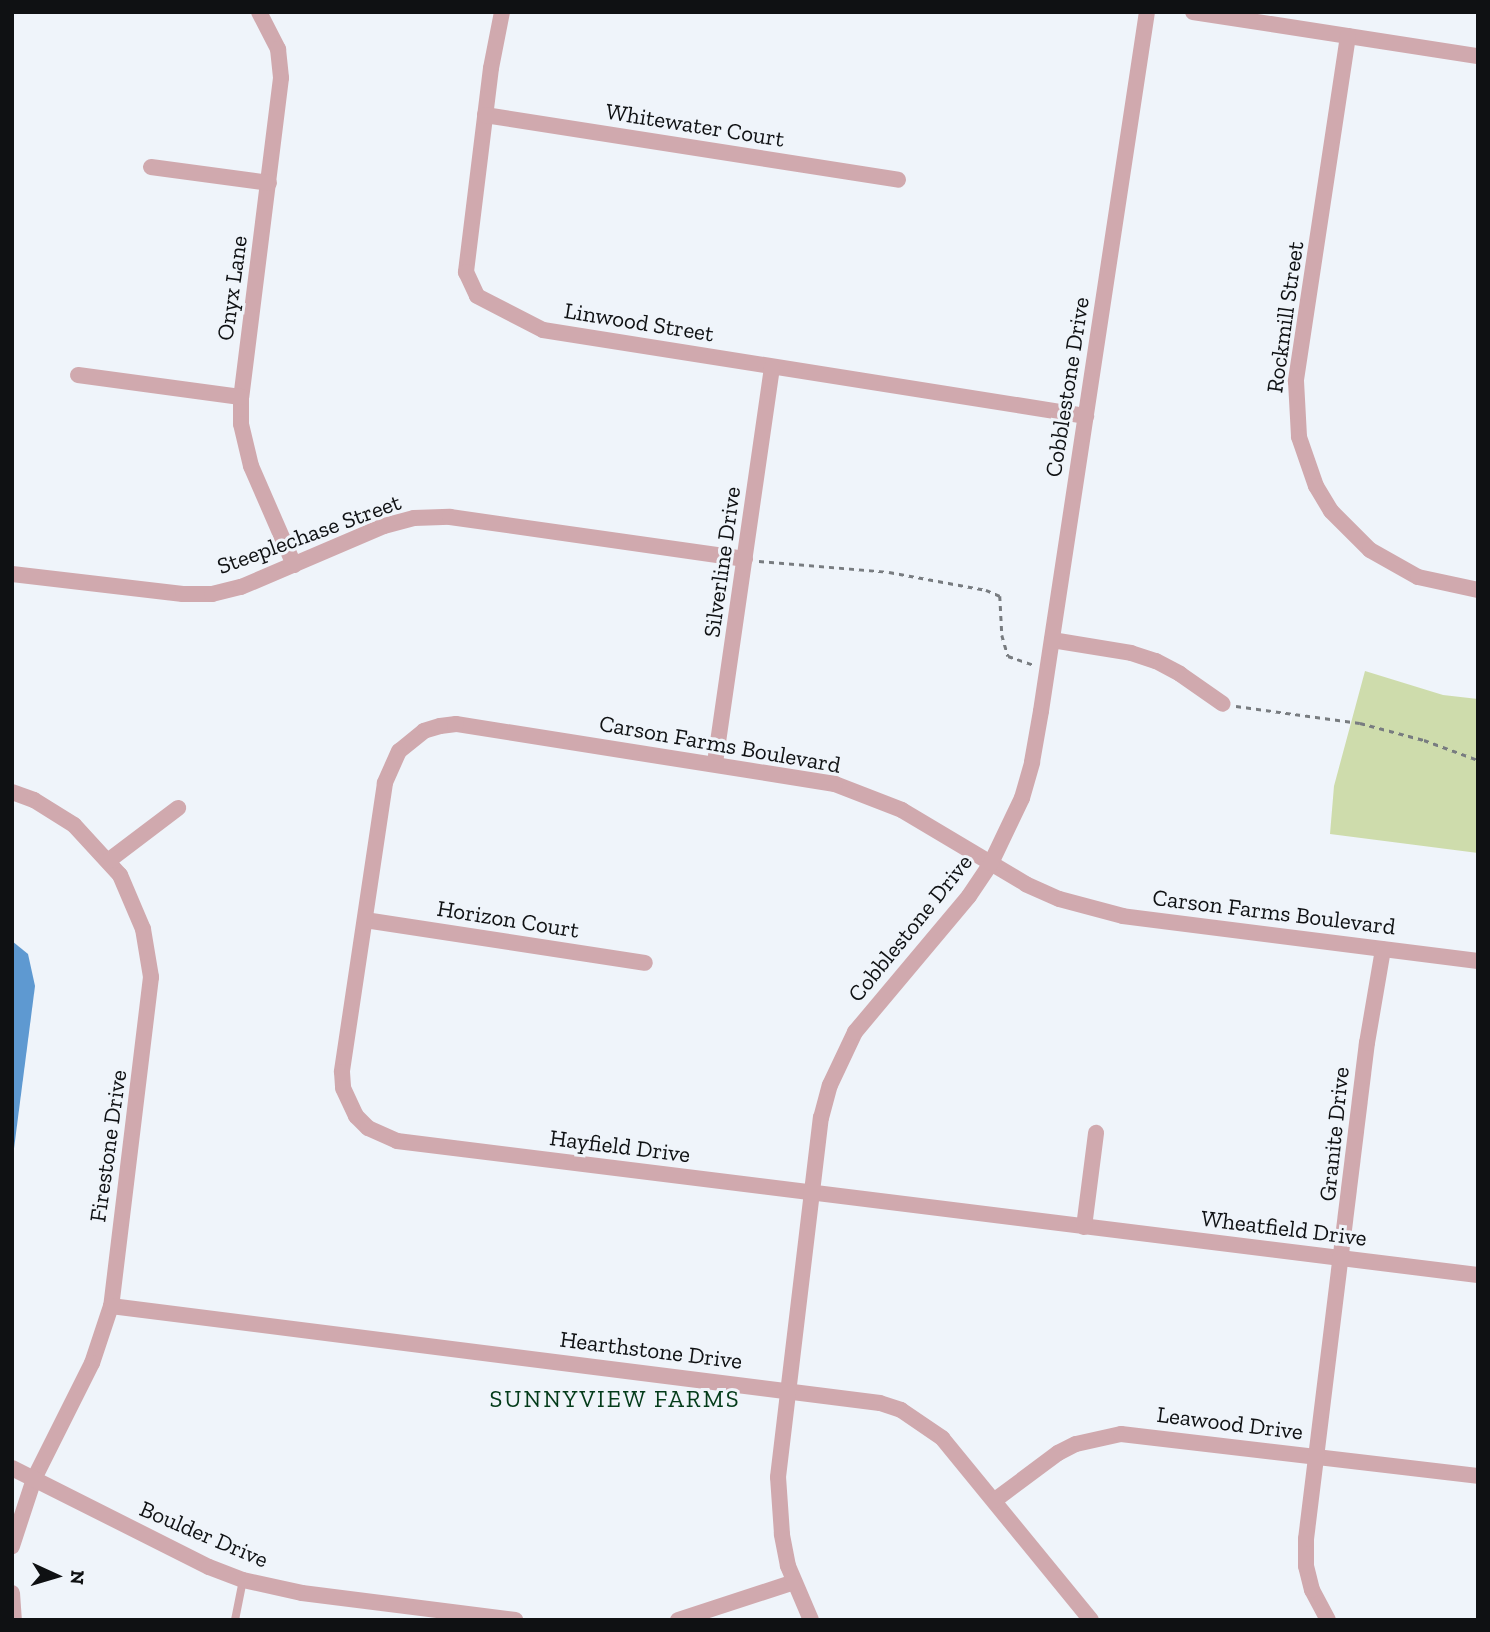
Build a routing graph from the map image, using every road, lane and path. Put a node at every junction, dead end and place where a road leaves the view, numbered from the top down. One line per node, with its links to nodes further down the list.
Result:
1 (259, 12): 10 (street, Onyx Lane)
2 (502, 12): 7 (street, Linwood Street)
3 (1147, 12): 14 (street, Cobblestone Drive)
4 (1193, 12): 5 (street)
5 (1348, 36): 6 (street); 18 (street, Rockmill Street)
6 (1478, 56)
7 (485, 116): 9 (street, Whitewater Court); 11 (street, Linwood Street)
8 (151, 167): 10 (street)
9 (898, 180)
10 (270, 183): 13 (street, Onyx Lane)
11 (772, 367): 14 (street, Linwood Street); 15 (street, Silverline Drive)
12 (78, 375): 13 (street)
13 (241, 397): 16 (street, Onyx Lane)
14 (1086, 416): 19 (street, Cobblestone Drive)
15 (745, 559): 16 (street, Steeplechase Street); 20 (path); 23 (street, Silverline Drive)
16 (294, 565): 17 (street, Steeplechase Street)
17 (12, 574)
18 (1478, 590)
19 (1052, 640): 20 (street, Cobblestone Drive); 21 (street)
20 (1048, 666): 27 (street, Cobblestone Drive)
21 (1223, 704): 22 (path)
22 (1478, 760)
23 (715, 763): 27 (street, Carson Farms Boulevard); 28 (street, Carson Farms Boulevard)
24 (12, 792): 26 (street, Firestone Drive)
25 (178, 808): 26 (street)
26 (108, 861): 37 (street, Firestone Drive)
27 (991, 863): 29 (street, Carson Farms Boulevard); 33 (street, Cobblestone Drive)
28 (365, 920): 31 (street, Horizon Court); 33 (street, Hayfield Drive)
29 (1383, 949): 30 (street, Carson Farms Boulevard); 35 (street, Granite Drive)
30 (1478, 961)
31 (645, 963)
32 (1096, 1133): 34 (street)
33 (811, 1193): 34 (street, Hayfield Drive); 38 (street, Cobblestone Drive)
34 (1084, 1227): 35 (street, Wheatfield Drive)
35 (1342, 1258): 36 (street, Wheatfield Drive); 39 (street, Granite Drive)
36 (1478, 1275)
37 (111, 1306): 38 (street, Hearthstone Drive); 42 (street, Firestone Drive)
38 (788, 1390): 43 (street, Hearthstone Drive); 46 (street, Cobblestone Drive)
39 (1316, 1456): 41 (street, Leawood Drive); 43 (street, Leawood Drive); 55 (street, Granite Drive)
40 (12, 1468): 42 (street, Boulder Drive)
41 (1478, 1476)
42 (34, 1479): 44 (street, Firestone Drive); 45 (street, Boulder Drive)
43 (995, 1500): 54 (street, Hearthstone Drive)
44 (12, 1546)
45 (243, 1580): 48 (street, Boulder Drive); 50 (lane)
46 (794, 1582): 52 (street); 53 (street, Cobblestone Drive)
47 (12, 1594): 49 (street)
48 (496, 1619): 51 (street, Boulder Drive)
49 (14, 1620)
50 (235, 1620)
51 (514, 1620)
52 (678, 1620)
53 (811, 1620)
54 (1091, 1620)
55 (1328, 1620)

